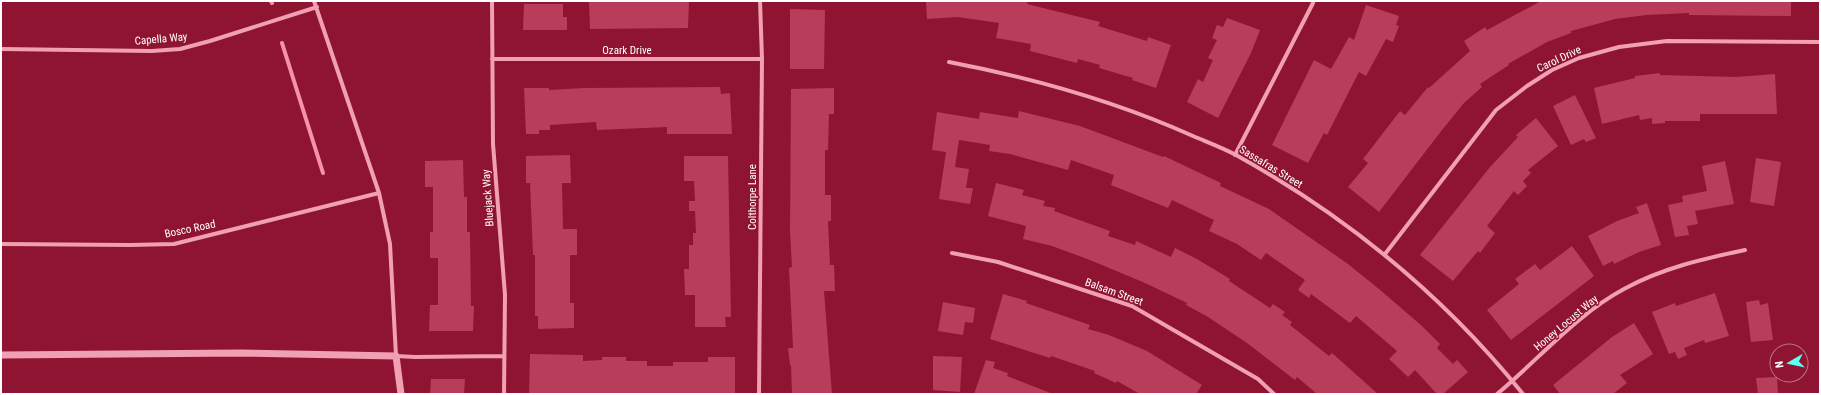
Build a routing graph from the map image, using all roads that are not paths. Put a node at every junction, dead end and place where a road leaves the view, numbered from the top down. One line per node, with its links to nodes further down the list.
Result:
1 (314, 1): 5 (street)
2 (492, 1): 8 (street, Bluejack Way)
3 (760, 1): 9 (street, Colthorpe Lane)
4 (1313, 3): 11 (street)
5 (316, 7): 7 (street, Capella Way); 12 (street)
6 (1820, 42): 16 (street, Carol Drive)
7 (1, 49)
8 (492, 59): 9 (street, Ozark Drive); 19 (street, Bluejack Way)
9 (762, 59): 23 (street, Colthorpe Lane)
10 (949, 62): 11 (street, Sassafras Street)
11 (1236, 155): 16 (street, Sassafras Street)
12 (379, 193): 13 (street, Bosco Road); 18 (street)
13 (1, 244)
14 (1745, 250): 20 (street, Honey Locust Way)
15 (952, 253): 24 (street, Balsam Street)
16 (1385, 254): 20 (street, Sassafras Street)
17 (1, 354): 18 (street)
18 (396, 356): 19 (street); 21 (street)
19 (504, 356): 22 (street, Bluejack Way)
20 (1512, 381): 25 (street, Honey Locust Way); 26 (street, Sassafras Street)
21 (401, 394)
22 (504, 394)
23 (759, 394)
24 (1274, 394)
25 (1497, 394)
26 (1523, 394)

